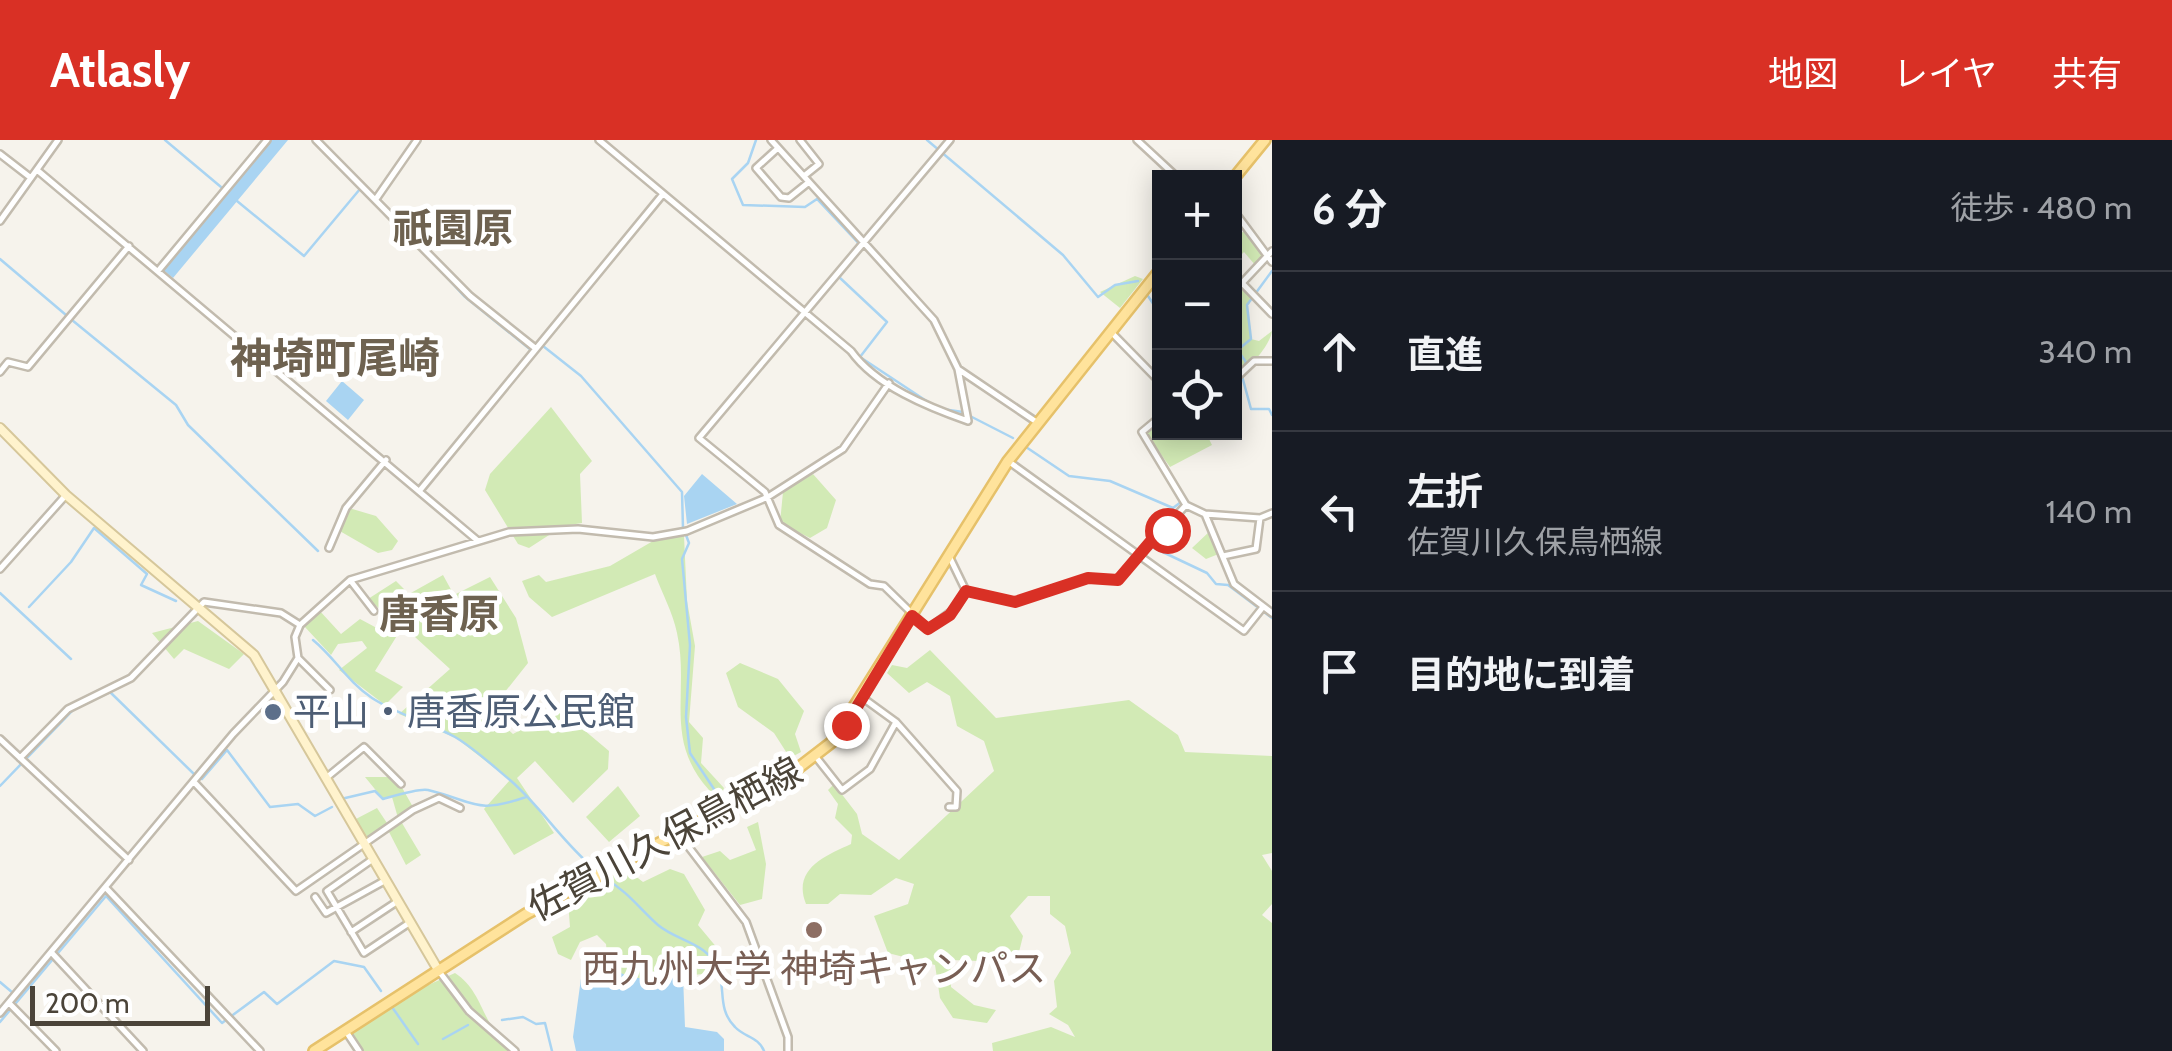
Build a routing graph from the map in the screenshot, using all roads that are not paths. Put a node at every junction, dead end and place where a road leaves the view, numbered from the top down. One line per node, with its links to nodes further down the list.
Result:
1 (58, 140): 13 (street)
2 (267, 140): 25 (street)
3 (316, 140): 19 (street)
4 (417, 140): 19 (street)
5 (600, 140): 18 (street)
6 (772, 140): 11 (street)
7 (800, 140): 17 (street)
8 (950, 140): 22 (street)
9 (1137, 140): 14 (street)
10 (1265, 140): 15 (main road)
11 (778, 148): 17 (street); 17 (street)
12 (0, 154): 16 (street)
13 (37, 170): 16 (street); 23 (street)
14 (1169, 170)
15 (1241, 170)
16 (31, 178): 20 (street)
17 (806, 179): 22 (street)
18 (663, 194): 28 (street); 31 (street)
19 (376, 200): 31 (street)
20 (0, 221)
21 (1242, 222): 24 (street)
22 (860, 244): 28 (street); 33 (street)
23 (129, 246): 25 (street); 34 (street)
24 (1270, 256): 27 (street)
25 (158, 271): 41 (street)
26 (1152, 280): 30 (main road, 佐賀川久保鳥栖線)
27 (1242, 283): 29 (street)
28 (804, 311): 37 (street); 45 (street)
29 (1272, 314)
30 (1111, 332): 35 (street); 38 (main road, 佐賀川久保鳥栖線)
31 (535, 348): 43 (street)
32 (1272, 361): 36 (street)
33 (958, 369): 37 (street); 38 (street)
34 (0, 372)
35 (1152, 374)
36 (1242, 375)
37 (888, 383): 45 (street)
38 (1038, 422): 42 (main road, 佐賀川久保鳥栖線)
39 (1152, 424): 46 (street)
40 (0, 428): 44 (street)
41 (386, 460): 43 (street); 51 (street)
42 (1008, 461): 52 (street); 53 (main road, 佐賀川久保鳥栖線)
43 (421, 490): 50 (street)
44 (66, 495): 55 (street); 58 (street)
45 (768, 498): 50 (street); 62 (street)
46 (1184, 507): 48 (street); 52 (street)
47 (1272, 513): 49 (street)
48 (1204, 514): 49 (street); 54 (street)
49 (1260, 518): 54 (street)
50 (478, 541): 56 (street)
51 (329, 548)
52 (1140, 554): 57 (street); 59 (street)
53 (949, 556): 57 (street); 62 (main road, 佐賀川久保鳥栖線)
54 (1224, 556): 59 (street)
55 (0, 569)
56 (350, 580): 60 (street); 63 (street)
57 (966, 591): 62 (street)
58 (198, 608): 63 (street); 65 (street); 71 (street)
59 (1260, 609): 61 (street)
60 (374, 611)
61 (1272, 614)
62 (912, 616): 67 (main road, 佐賀川久保鳥栖線)
63 (300, 626): 64 (street)
64 (298, 658): 65 (street); 66 (street)
65 (276, 688): 72 (street); 73 (street)
66 (330, 690)
67 (863, 698): 68 (street); 70 (main road, 佐賀川久保鳥栖線)
68 (896, 722): 70 (street); 75 (street)
69 (0, 739): 71 (street)
70 (816, 757): 77 (main road, 佐賀川久保鳥栖線)
71 (20, 758): 80 (street)
72 (323, 780): 74 (street); 78 (street)
73 (194, 782): 78 (street); 80 (street)
74 (401, 784)
75 (948, 807)
76 (460, 808): 78 (street)
77 (676, 831): 89 (main road, 佐賀川久保鳥栖線); 99 (street)
78 (365, 846): 79 (street)
79 (373, 859): 81 (street); 85 (street)
80 (129, 860): 82 (street)
81 (386, 880): 84 (street); 85 (street)
82 (106, 888): 88 (street); 95 (street)
83 (315, 897): 85 (street)
84 (398, 901): 86 (street); 87 (street)
85 (338, 909): 87 (street)
86 (410, 922): 87 (street); 89 (street)
87 (351, 932)
88 (51, 952): 90 (street); 94 (street)
89 (437, 968): 92 (main road, 佐賀川久保鳥栖線); 98 (street)
90 (9, 1002): 91 (street); 93 (street)
91 (0, 1013)
92 (345, 1030): 96 (main road, 佐賀川久保鳥栖線); 97 (street)
93 (56, 1051)
94 (143, 1051)
95 (260, 1051)
96 (314, 1051)
97 (359, 1051)
98 (515, 1051)
99 (788, 1051)

